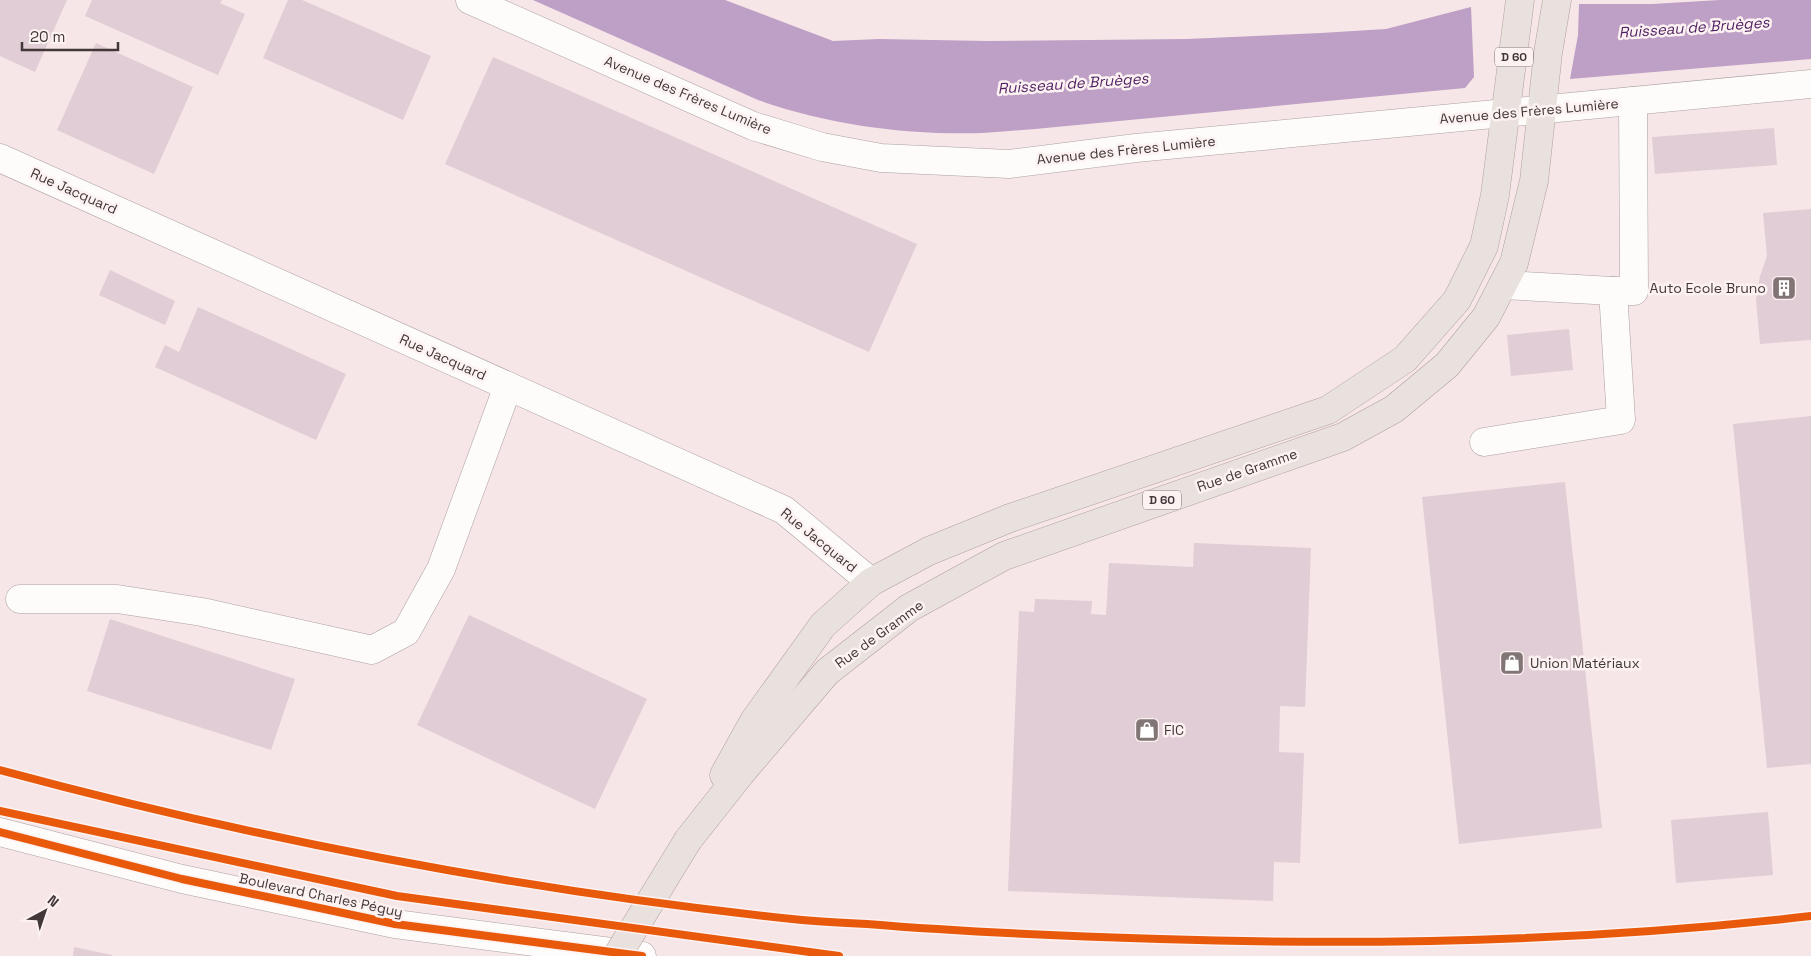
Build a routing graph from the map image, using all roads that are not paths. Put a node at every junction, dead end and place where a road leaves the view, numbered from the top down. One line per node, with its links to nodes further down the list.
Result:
1 (470, 0): 7 (street, Avenue des Frères Lumière)
2 (1520, 0): 7 (main road, D 60)
3 (1557, 0): 6 (main road, D 60)
4 (1811, 84): 5 (street, Avenue des Frères Lumière)
5 (1633, 101): 6 (street, Avenue des Frères Lumière); 10 (street)
6 (1542, 110): 7 (street, Avenue des Frères Lumière); 9 (main road, Rue de Gramme / D 60)
7 (1506, 113): 13 (main road, Rue de Gramme / D 60)
8 (0, 158): 11 (street, Rue Jacquard)
9 (1503, 285): 10 (street); 16 (main road, Rue de Gramme / D 60)
10 (1613, 291): 12 (street)
11 (508, 386): 13 (street, Rue Jacquard); 14 (street)
12 (1484, 442)
13 (871, 582): 16 (main road, Rue de Gramme / D 60)
14 (20, 599)
15 (0, 832): 18 (street, Boulevard Charles Péguy)
16 (688, 840): 17 (main road, Rue de Gramme / D 60, bridge)
17 (617, 956)
18 (642, 956)

